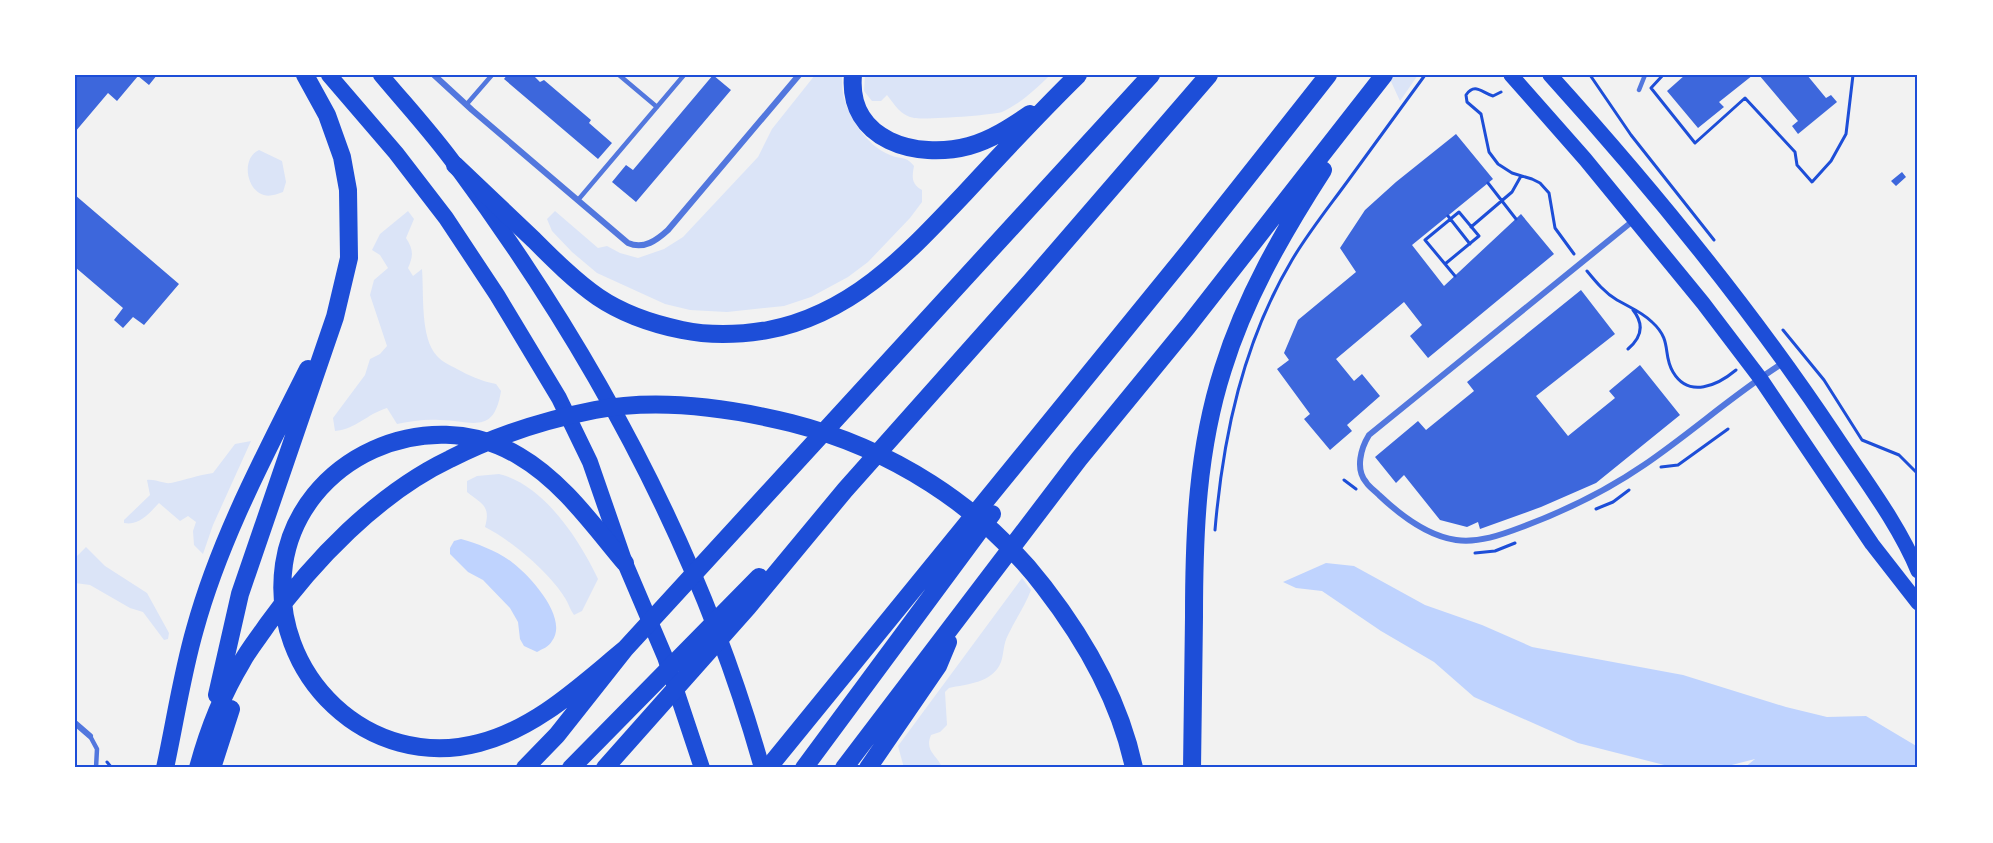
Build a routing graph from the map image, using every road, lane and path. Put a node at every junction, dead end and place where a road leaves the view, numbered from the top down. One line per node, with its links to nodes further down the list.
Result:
1 (305, 75): 44 (highway)
2 (329, 75): 53 (highway)
3 (381, 75): 27 (highway)
4 (434, 75): 25 (street)
5 (492, 75): 25 (lane)
6 (619, 75): 26 (lane)
7 (684, 75): 26 (lane)
8 (798, 75): 30 (street)
9 (853, 75): 23 (highway)
10 (1078, 75): 23 (highway)
11 (1151, 75): 58 (highway)
12 (1209, 75): 51 (highway)
13 (1328, 75): 38 (highway)
14 (1384, 75): 56 (highway); 75 (highway)
15 (1425, 75): 52 (path)
16 (1511, 75): 34 (main road)
17 (1550, 75): 47 (main road)
18 (1590, 75): 37 (path)
19 (1645, 75): 22 (lane)
20 (1663, 75): 21 (path)
21 (1853, 75)
22 (1639, 90)
23 (1061, 92): 27 (highway)
24 (1501, 92): 28 (path)
25 (466, 105): 30 (street)
26 (657, 107): 30 (lane)
27 (455, 165): 69 (highway)
28 (1521, 176): 31 (path); 39 (path)
29 (1488, 183): 31 (path)
30 (578, 200)
31 (1502, 201): 33 (path); 35 (path)
32 (1449, 218): 35 (path); 36 (path); 40 (path)
33 (1516, 219)
34 (1634, 220): 49 (main road); 49 (street)
35 (1471, 226): 36 (path)
36 (1470, 244): 40 (path)
37 (1720, 248)
38 (1189, 251): 70 (highway); 71 (highway)
39 (1574, 254)
40 (1445, 264): 42 (path)
41 (1586, 270): 43 (path)
42 (1455, 276)
43 (1629, 306): 46 (path); 48 (path)
44 (335, 317): 62 (highway); 64 (highway)
45 (1781, 328): 50 (path)
46 (1628, 349)
47 (1786, 361): 49 (street); 54 (main road)
48 (1738, 369)
49 (1760, 378): 55 (main road)
50 (1918, 474)
51 (844, 490): 66 (highway); 67 (highway)
52 (1215, 532)
53 (625, 563): 58 (highway); 68 (highway)
54 (1918, 571)
55 (1918, 603)
56 (959, 615): 72 (highway); 73 (highway)
57 (270, 622): 63 (highway); 64 (highway); 74 (highway)
58 (625, 649): 65 (highway)
59 (75, 723): 60 (street)
60 (90, 736): 61 (lane)
61 (96, 768)
62 (165, 768)
63 (198, 768)
64 (213, 768)
65 (525, 768)
66 (571, 768)
67 (605, 768)
68 (702, 768)
69 (762, 768)
70 (768, 768)
71 (804, 768)
72 (844, 768)
73 (867, 768)
74 (1134, 768)
75 (1192, 768)

